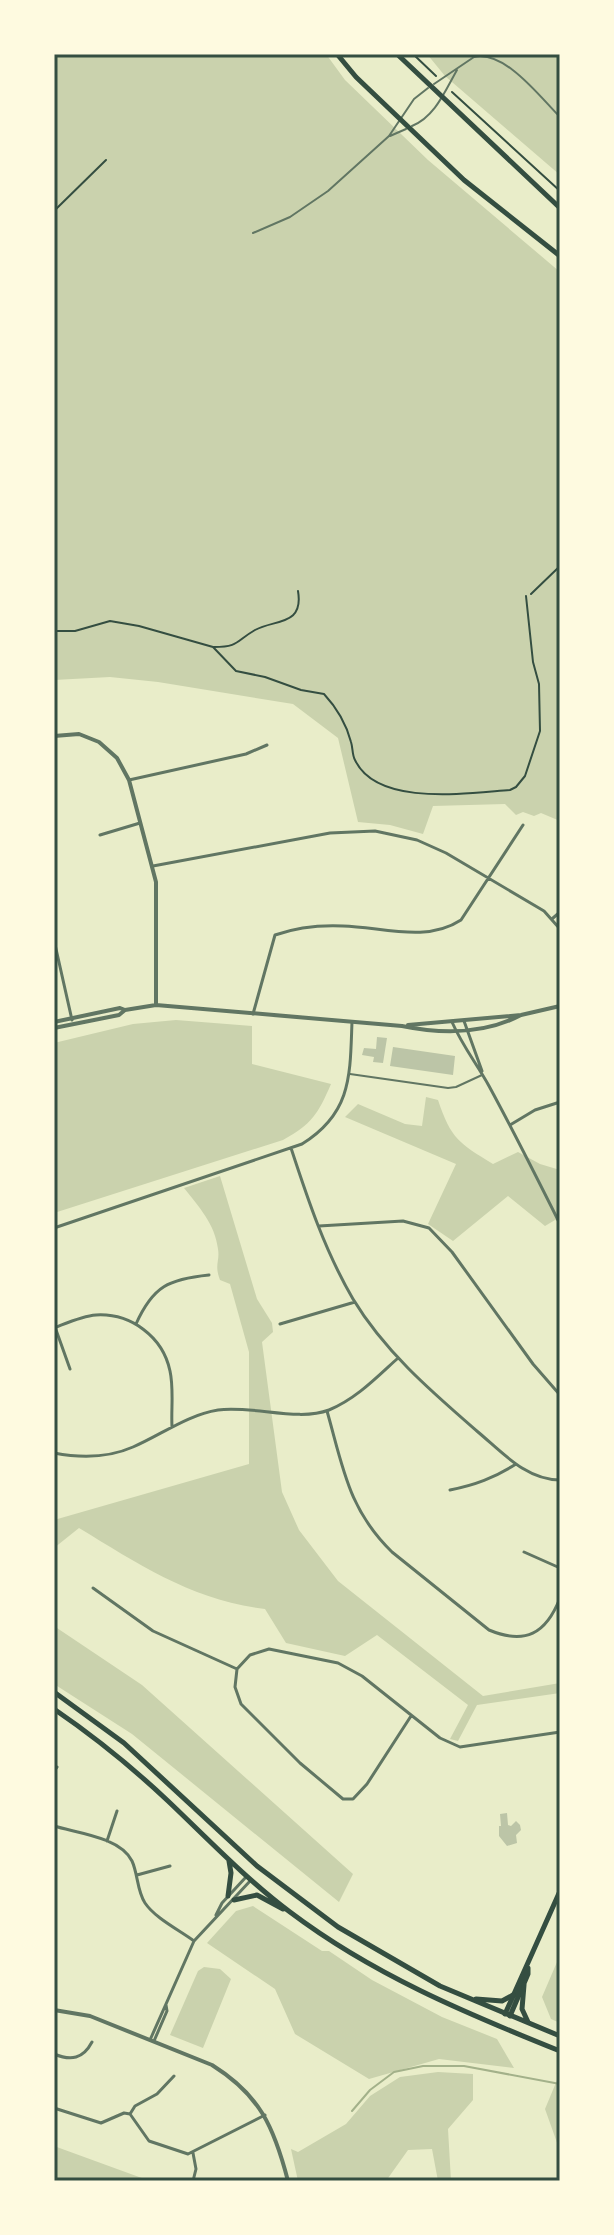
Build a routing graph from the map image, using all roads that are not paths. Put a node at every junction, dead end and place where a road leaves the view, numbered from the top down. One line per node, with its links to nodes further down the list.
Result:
1 (337, 54): 7 (main road)
2 (397, 54): 4 (main road)
3 (457, 69): 4 (lane); 5 (lane); 6 (lane)
4 (430, 87): 5 (main road); 7 (lane)
5 (442, 98): 8 (lane); 10 (main road)
6 (560, 117)
7 (399, 119): 8 (main road); 9 (lane)
8 (408, 128): 9 (lane); 12 (main road)
9 (389, 136): 11 (lane)
10 (560, 208)
11 (253, 233)
12 (560, 256)
13 (54, 736): 15 (street)
14 (267, 745): 15 (street)
15 (129, 780): 16 (street)
16 (140, 823): 18 (street); 19 (street)
17 (523, 825): 20 (street)
18 (100, 835)
19 (153, 866): 20 (street); 25 (street)
20 (488, 878): 22 (street); 27 (street)
21 (560, 912): 22 (street)
22 (553, 918): 23 (street)
23 (560, 929)
24 (54, 940): 29 (street)
25 (156, 1005): 27 (street); 29 (street)
26 (560, 1006): 28 (street)
27 (253, 1014): 32 (street)
28 (521, 1015): 30 (street); 36 (street)
29 (72, 1021): 31 (street); 35 (street)
30 (464, 1021): 33 (street); 36 (street)
31 (54, 1022)
32 (352, 1022): 34 (street); 38 (street)
33 (452, 1022): 34 (street); 37 (street)
34 (402, 1026): 37 (street)
35 (54, 1028)
36 (468, 1030): 37 (street); 39 (street)
37 (456, 1031): 39 (street)
38 (350, 1074): 39 (lane); 42 (street)
39 (483, 1075): 41 (street)
40 (560, 1102): 41 (street)
41 (510, 1125): 43 (street)
42 (291, 1148): 44 (street); 45 (street)
43 (560, 1224)
44 (317, 1226): 47 (street); 53 (street)
45 (54, 1228)
46 (209, 1275): 48 (street)
47 (355, 1302): 49 (street); 51 (street)
48 (136, 1324): 50 (street); 55 (street)
49 (280, 1324)
50 (55, 1327): 52 (street)
51 (398, 1358): 54 (street); 57 (street)
52 (70, 1369)
53 (560, 1395)
54 (327, 1411): 55 (street); 63 (street)
55 (172, 1427): 56 (street)
56 (54, 1453)
57 (516, 1464): 58 (street); 59 (street)
58 (560, 1480)
59 (450, 1490)
60 (524, 1552): 61 (street)
61 (560, 1568)
62 (93, 1588): 64 (street)
63 (560, 1598)
64 (237, 1669): 67 (street); 67 (street)
65 (54, 1692): 74 (main road)
66 (54, 1709): 72 (main road)
67 (411, 1716): 68 (street)
68 (560, 1732)
69 (117, 1811): 71 (street)
70 (54, 1827): 71 (street)
71 (107, 1841): 75 (street)
72 (229, 1860): 76 (main road); 78 (main road)
73 (170, 1866): 75 (street)
74 (258, 1867): 76 (main road); 84 (main road)
75 (137, 1875): 80 (street)
76 (249, 1878): 78 (street); 78 (street); 79 (main road)
77 (560, 1891): 81 (main road)
78 (231, 1898): 79 (main road); 80 (street)
79 (288, 1911): 88 (main road)
80 (193, 1943): 90 (street)
81 (528, 1967): 82 (main road); 83 (main road)
82 (524, 1985): 86 (main road); 87 (main road)
83 (513, 1995): 84 (main road); 86 (main road)
84 (464, 1996): 86 (main road)
85 (54, 2010): 90 (street)
86 (508, 2015): 87 (main road); 88 (main road)
87 (530, 2024): 89 (main road)
88 (502, 2028): 92 (main road)
89 (560, 2036)
90 (152, 2040): 97 (street)
91 (92, 2042): 93 (street)
92 (560, 2051)
93 (54, 2054)
94 (174, 2076): 96 (street)
95 (54, 2108): 96 (street)
96 (130, 2114): 98 (street)
97 (265, 2115): 98 (street); 99 (street)
98 (193, 2153): 100 (street)
99 (287, 2178)
100 (193, 2181)

